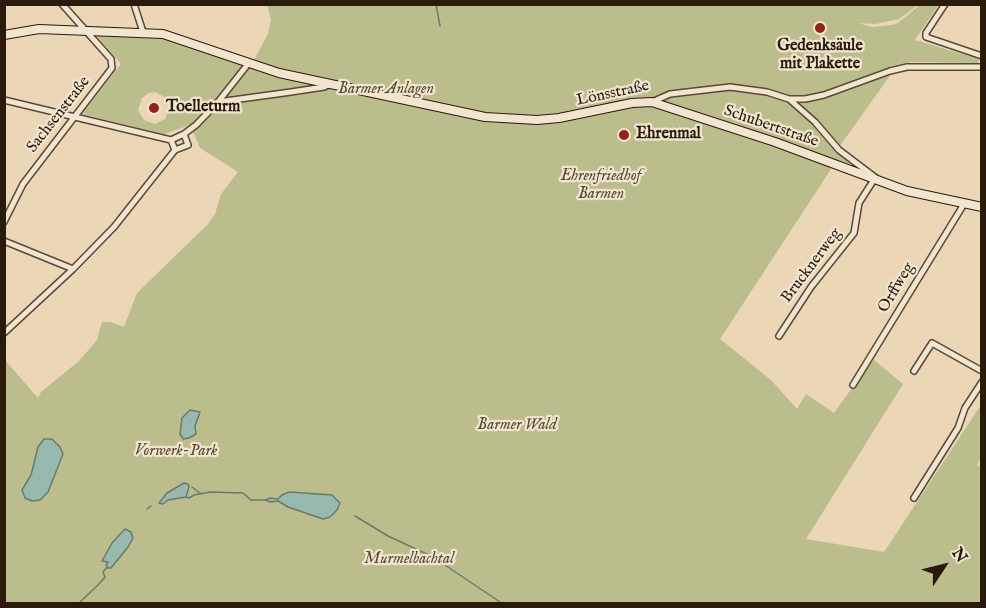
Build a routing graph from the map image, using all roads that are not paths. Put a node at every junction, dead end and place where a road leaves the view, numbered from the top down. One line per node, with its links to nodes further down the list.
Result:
1 (62, 4): 4 (street)
2 (134, 4): 5 (street)
3 (945, 4): 7 (street)
4 (84, 30): 5 (street, Lönsstraße); 6 (street, Lönsstraße); 15 (street, Sachsenstraße)
5 (143, 32): 8 (street, Lönsstraße)
6 (4, 35)
7 (981, 56)
8 (248, 64): 10 (street, Lönsstraße); 13 (street)
9 (981, 66): 11 (street, Lönsstraße)
10 (331, 84): 13 (street); 14 (street, Lönsstraße)
11 (789, 99): 14 (street, Lönsstraße); 19 (street, Schubertstraße)
12 (4, 100): 15 (street)
13 (218, 102): 16 (street)
14 (652, 102): 19 (street, Schubertstraße)
15 (74, 116): 17 (street); 22 (street, Sachsenstraße)
16 (184, 134): 17 (street); 18 (street)
17 (171, 140): 18 (street)
18 (175, 150): 24 (street)
19 (877, 179): 20 (street, Schubertstraße); 26 (street, Brucknerweg)
20 (964, 204): 21 (street, Schubertstraße); 30 (street, Orffweg)
21 (981, 207)
22 (4, 222)
23 (4, 241): 24 (street)
24 (73, 269): 25 (street)
25 (4, 333)
26 (779, 336)
27 (914, 371): 28 (street)
28 (981, 371)
29 (981, 382): 31 (street)
30 (853, 385)
31 (914, 498)

